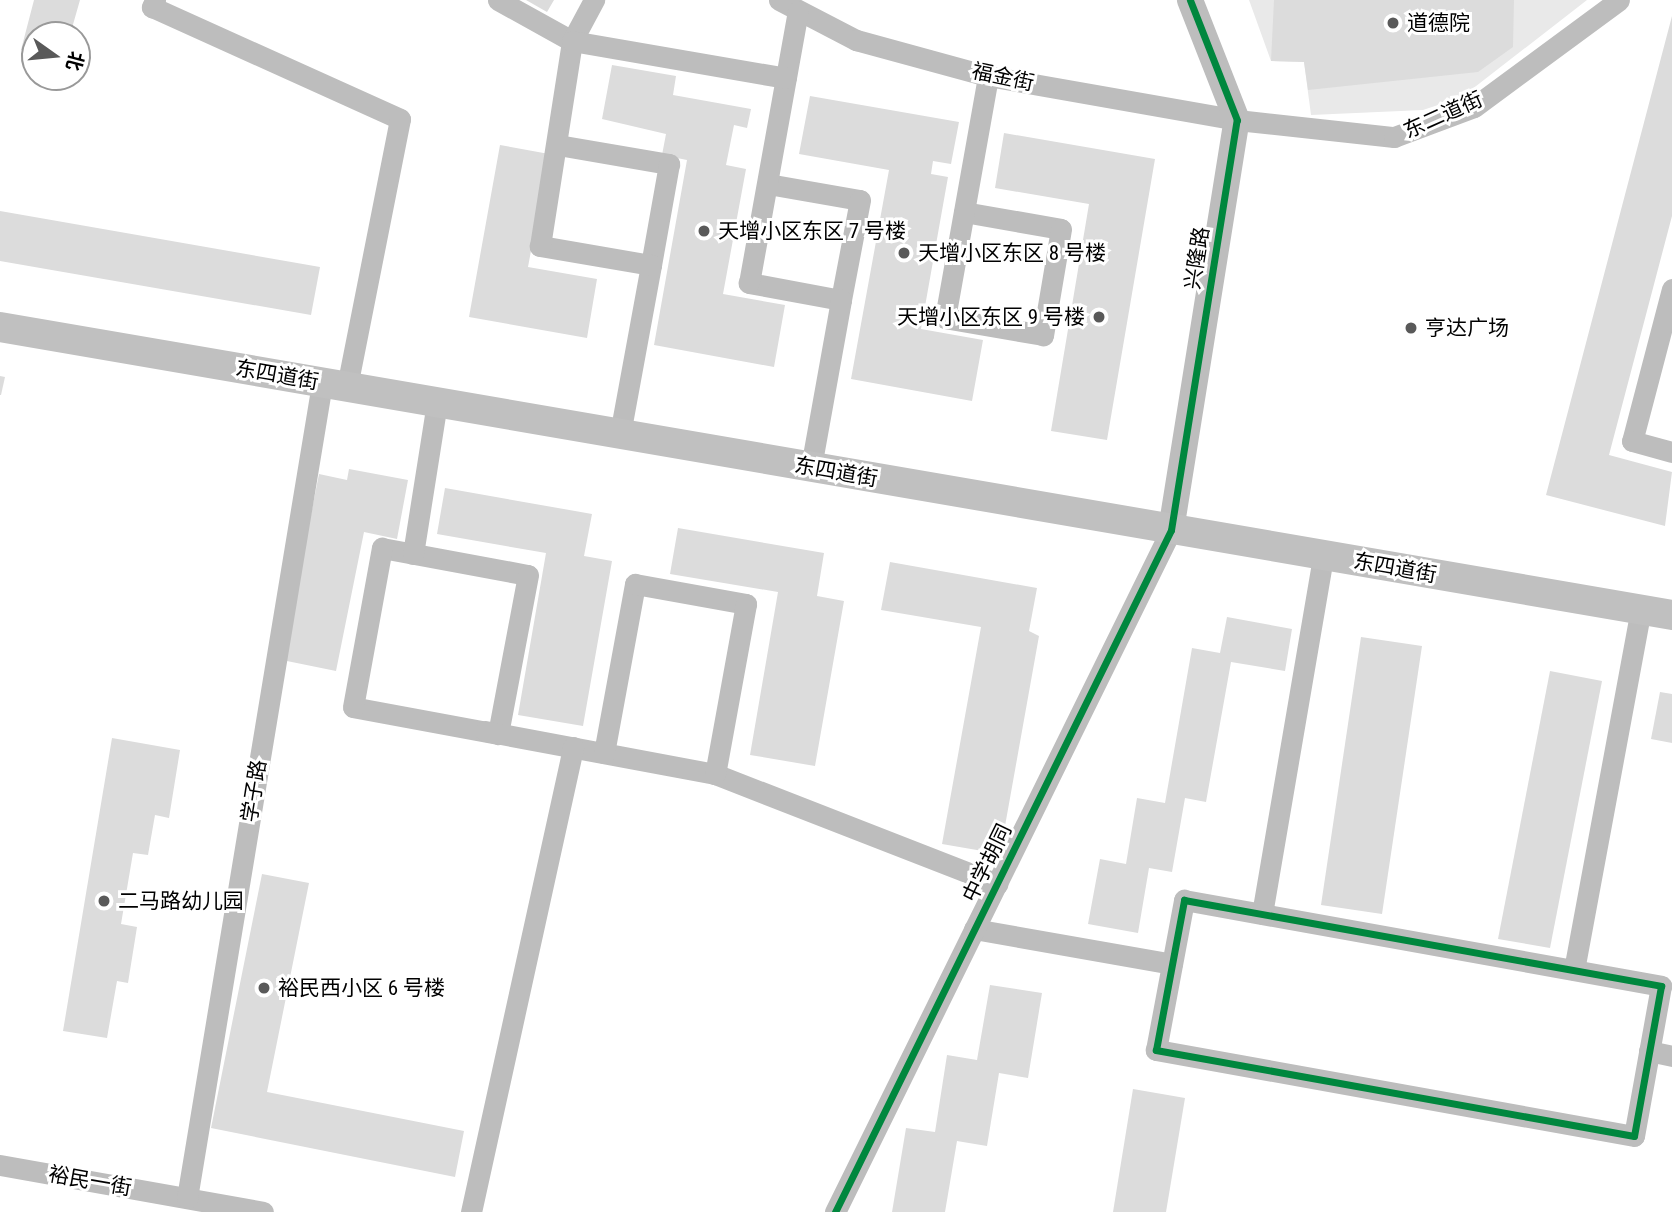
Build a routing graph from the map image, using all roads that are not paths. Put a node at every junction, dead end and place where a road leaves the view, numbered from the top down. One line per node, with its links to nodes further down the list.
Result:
1 (155, 0): 19 (street, 学子路)
2 (498, 0): 8 (street)
3 (594, 0): 8 (street)
4 (779, 0): 7 (street, 福金街)
5 (1190, 0): 11 (street)
6 (1619, 0): 11 (street, 东二道街)
7 (798, 10): 9 (street, 福金街); 10 (street)
8 (572, 41): 10 (street); 12 (street)
9 (988, 76): 11 (street, 福金街); 14 (street)
10 (786, 78): 13 (street)
11 (1237, 120): 24 (street, 兴隆路)
12 (558, 145): 15 (street); 15 (street)
13 (768, 184): 17 (street); 17 (street)
14 (964, 212): 14 (street)
15 (651, 265): 21 (street)
16 (1672, 289): 22 (street)
17 (841, 300): 23 (street)
18 (0, 327): 19 (main road, 东四道街)
19 (334, 385): 20 (main road, 东四道街); 41 (street, 学子路)
20 (437, 402): 21 (main road, 东四道街); 25 (street)
21 (620, 434): 23 (main road, 东四道街)
22 (1672, 452)
23 (811, 467): 24 (main road, 东四道街)
24 (1171, 530): 26 (main road, 东四道街); 33 (street, 中学胡同)
25 (413, 554): 29 (street); 29 (street)
26 (1323, 556): 27 (main road, 东四道街); 34 (street)
27 (1641, 610): 28 (main road, 东四道街); 37 (street)
28 (1672, 615)
29 (484, 731): 30 (street)
30 (573, 747): 31 (street); 43 (street)
31 (604, 753): 32 (street); 32 (street)
32 (715, 774): 33 (street)
33 (997, 884): 35 (street, 中学胡同)
34 (1262, 914): 36 (street); 37 (street)
35 (974, 929): 36 (street); 44 (street, 中学胡同)
36 (1172, 964): 38 (street)
37 (1574, 970): 38 (street)
38 (1649, 1051): 39 (street)
39 (1672, 1056)
40 (0, 1165): 41 (street, 裕民一街)
41 (187, 1198): 42 (street, 裕民一街)
42 (263, 1212)
43 (471, 1212)
44 (835, 1212)

